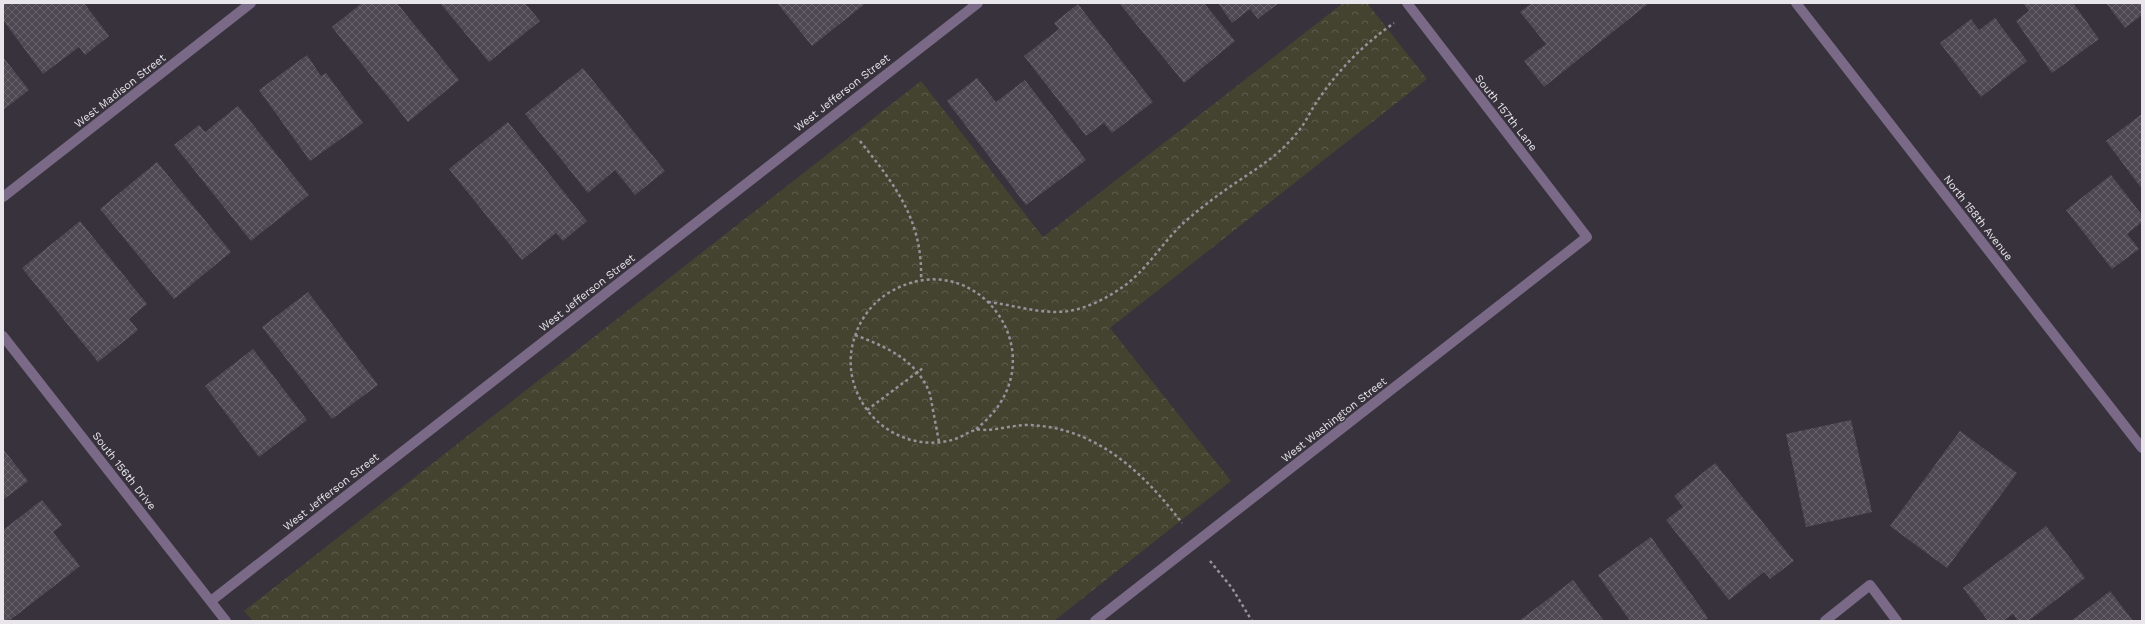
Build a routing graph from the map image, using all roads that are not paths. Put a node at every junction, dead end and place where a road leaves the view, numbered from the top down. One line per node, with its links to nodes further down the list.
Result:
1 (251, 3): 5 (street, West Madison Street)
2 (978, 3): 9 (street, West Jefferson Street)
3 (1796, 3): 8 (street, North 158th Avenue)
4 (1410, 7): 6 (street, South 157th Lane)
5 (3, 197)
6 (1587, 237): 11 (street, West Washington Street)
7 (3, 336): 9 (street, South 156th Drive)
8 (2142, 448)
9 (211, 601): 10 (street, South 156th Drive)
10 (226, 621)
11 (1096, 621)
12 (1825, 621): 13 (street)
13 (1897, 621)

